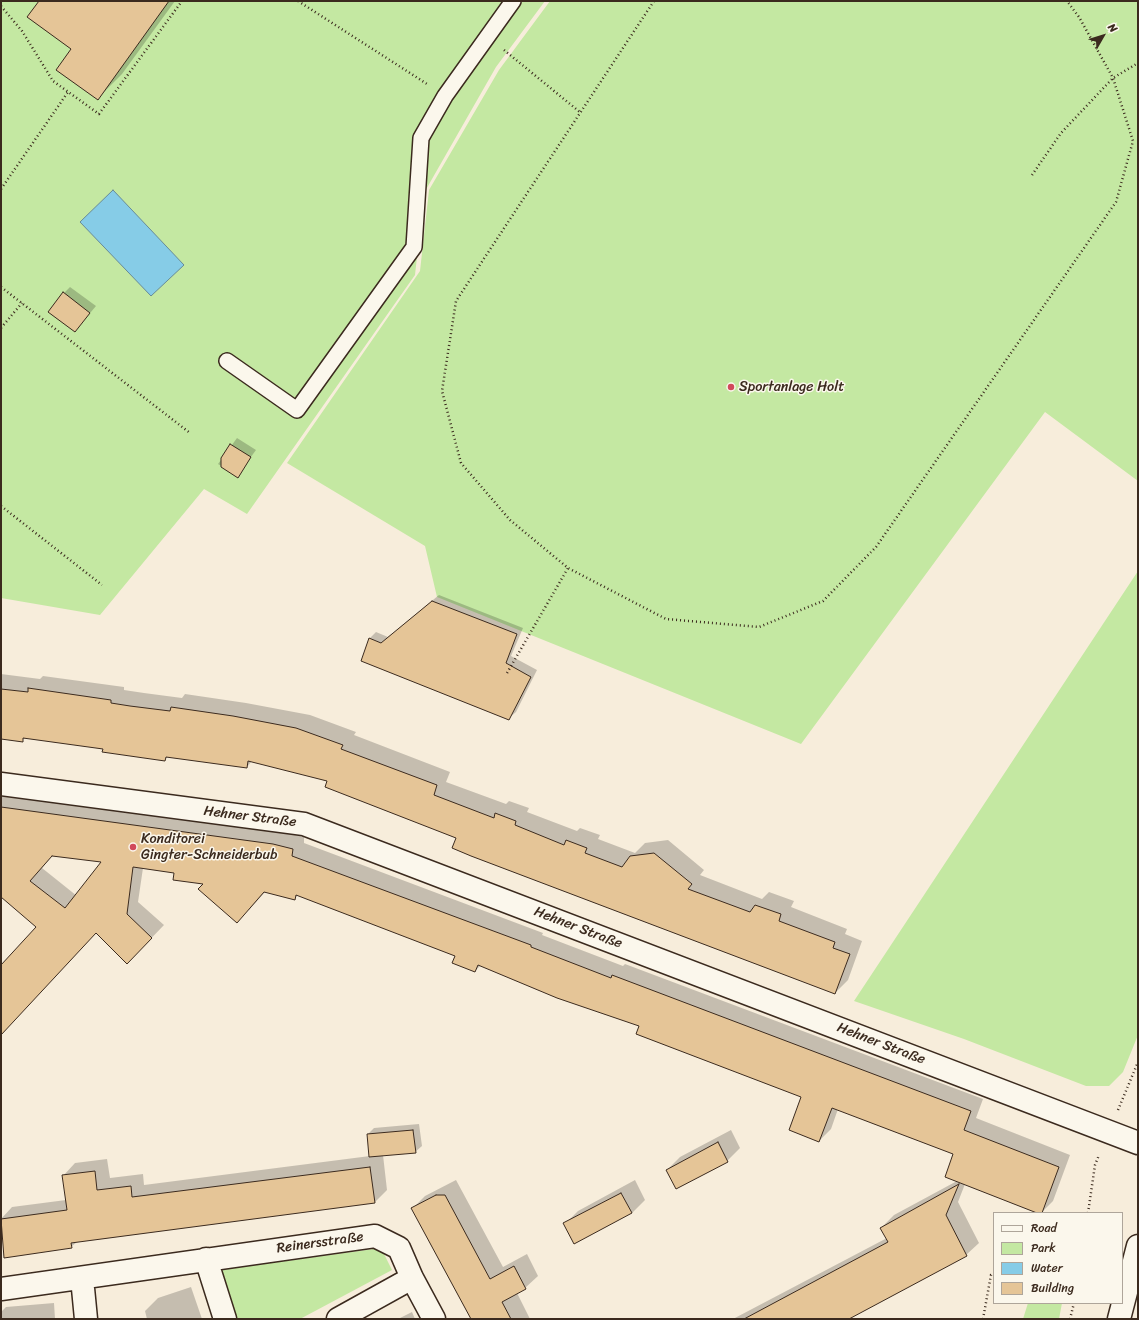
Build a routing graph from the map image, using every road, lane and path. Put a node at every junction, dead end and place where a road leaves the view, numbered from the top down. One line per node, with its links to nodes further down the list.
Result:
1 (182, 1): 10 (path)
2 (298, 1): 11 (path)
3 (513, 1): 7 (lane)
4 (654, 1): 12 (path)
5 (1067, 1): 9 (path)
6 (1, 6): 10 (path)
7 (486, 36): 11 (lane); 12 (path)
8 (1138, 63): 9 (path)
9 (1113, 78): 13 (path); 21 (path)
10 (68, 92): 14 (path)
11 (445, 96): 18 (lane)
12 (581, 113): 21 (path)
13 (1032, 176)
14 (1, 189)
15 (1, 287): 16 (path)
16 (22, 303): 17 (path); 19 (path)
17 (1, 328)
18 (227, 361)
19 (190, 433)
20 (1, 506): 22 (path)
21 (568, 568): 23 (path)
22 (102, 585)
23 (507, 673)
24 (1, 784): 25 (street, Hehner Straße)
25 (1138, 1143)
26 (1138, 1246): 39 (street)
27 (206, 1259): 29 (street, Reinersstraße); 30 (street, Reinersstraße); 34 (street)
28 (993, 1274): 37 (path)
29 (82, 1278): 31 (street, Reinersstraße); 33 (street)
30 (412, 1278): 35 (street); 36 (street, Reinersstraße)
31 (1, 1288)
32 (1074, 1304): 38 (path)
33 (86, 1319)
34 (225, 1319)
35 (338, 1319)
36 (434, 1319)
37 (983, 1319)
38 (1070, 1319)
39 (1120, 1319)

